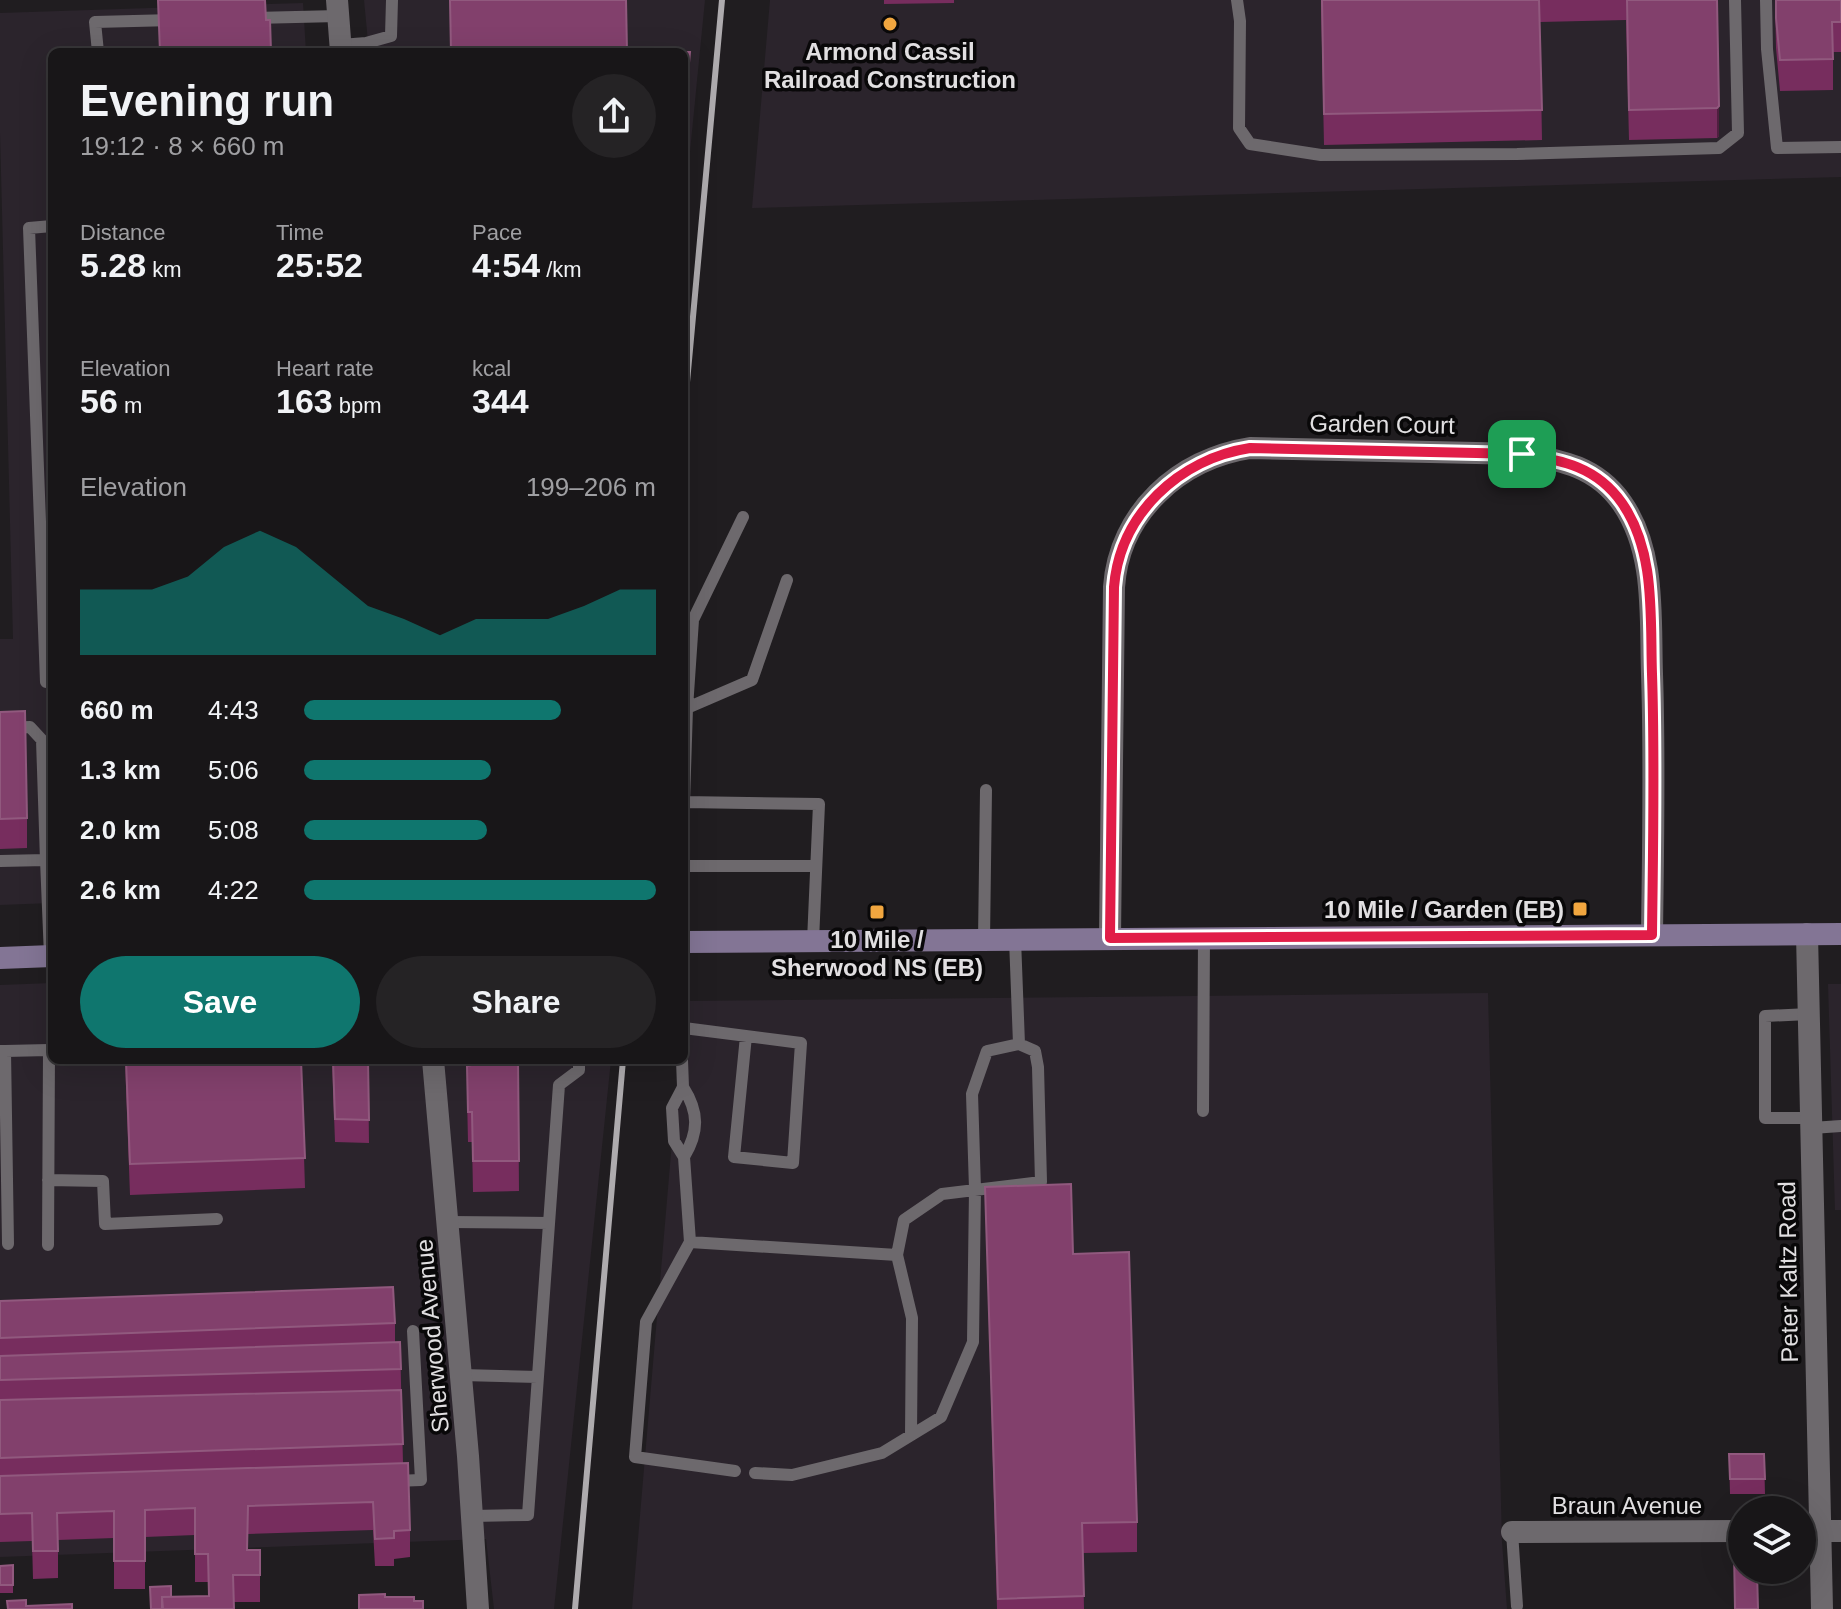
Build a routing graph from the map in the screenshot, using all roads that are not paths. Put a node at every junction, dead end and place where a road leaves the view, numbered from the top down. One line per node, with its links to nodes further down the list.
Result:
1 (392, 0): 8 (lane)
2 (1237, 0): 3 (lane)
3 (1735, 0)
4 (1766, 0): 12 (lane)
5 (337, 8): 6 (lane); 10 (street)
6 (232, 18)
7 (186, 20): 9 (lane)
8 (391, 36): 10 (lane); 11 (lane)
9 (98, 48)
10 (341, 48)
11 (391, 48)
12 (1841, 147)
13 (48, 226): 16 (lane)
14 (743, 517): 17 (lane)
15 (787, 580): 18 (lane)
16 (48, 682)
17 (688, 693)
18 (688, 708)
19 (0, 728): 20 (lane)
20 (47, 740): 22 (lane)
21 (986, 790): 34 (lane)
22 (48, 800)
23 (688, 802): 27 (lane)
24 (48, 860): 25 (lane)
25 (0, 861)
26 (688, 866): 27 (lane)
27 (816, 866): 35 (lane)
28 (1807, 934): 29 (main road); 30 (main road); 39 (street, Peter Kaltz Road)
29 (1841, 934)
30 (1652, 935): 31 (street, Garden Court); 32 (main road)
31 (1110, 938): 32 (main road); 33 (main road)
32 (1204, 938): 50 (lane)
33 (1015, 939): 34 (main road); 42 (lane)
34 (984, 940): 35 (main road)
35 (813, 941): 36 (main road)
36 (688, 942)
37 (48, 956): 38 (main road)
38 (0, 958)
39 (1809, 1014): 51 (street, Peter Kaltz Road); 51 (lane)
40 (688, 1029): 41 (lane)
41 (746, 1036): 41 (lane)
42 (1019, 1044): 55 (lane); 55 (lane)
43 (48, 1050): 44 (lane)
44 (2, 1051): 60 (lane)
45 (49, 1064): 54 (lane)
46 (433, 1064): 57 (street, Sherwood Avenue)
47 (579, 1064): 58 (lane)
48 (682, 1064): 49 (lane)
49 (683, 1087): 53 (lane); 53 (lane)
50 (1203, 1111)
51 (1811, 1123): 52 (lane); 76 (street, Peter Kaltz Road)
52 (1841, 1126)
53 (684, 1157): 59 (lane)
54 (48, 1180): 56 (lane); 61 (lane)
55 (975, 1189): 62 (lane); 70 (lane)
56 (217, 1219)
57 (449, 1222): 58 (lane); 66 (street, Sherwood Avenue)
58 (549, 1223): 67 (lane)
59 (690, 1242): 62 (lane); 71 (lane)
60 (8, 1244)
61 (48, 1245)
62 (897, 1255): 70 (lane)
63 (413, 1331): 65 (lane)
64 (399, 1362): 65 (lane)
65 (415, 1362): 69 (lane)
66 (462, 1375): 67 (lane); 74 (street, Sherwood Avenue)
67 (538, 1377): 74 (lane)
68 (402, 1408): 69 (lane)
69 (417, 1408): 73 (lane)
70 (911, 1435): 72 (lane)
71 (735, 1471)
72 (755, 1473)
73 (374, 1482)
74 (472, 1516): 79 (street, Sherwood Avenue)
75 (1728, 1531): 77 (street, Braun Avenue)
76 (1821, 1531): 80 (street, Peter Kaltz Road)
77 (1512, 1532): 78 (lane)
78 (1517, 1606)
79 (478, 1609)
80 (1822, 1609)

